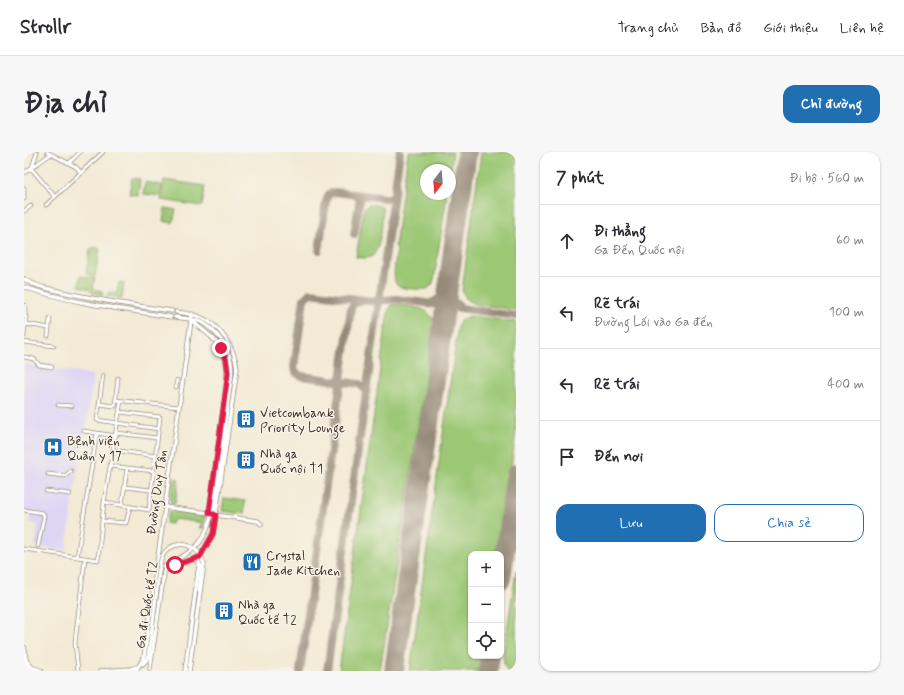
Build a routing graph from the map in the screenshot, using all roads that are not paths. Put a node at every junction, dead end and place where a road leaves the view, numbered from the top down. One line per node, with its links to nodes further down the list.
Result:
1 (36, 152): 6 (street)
2 (80, 152): 5 (street)
3 (103, 152): 8 (street)
4 (49, 153): 5 (street); 6 (street)
5 (68, 163): 8 (street)
6 (32, 168): 7 (street); 10 (street)
7 (24, 173)
8 (81, 173): 10 (street)
9 (24, 188): 11 (street)
10 (55, 197): 12 (street)
11 (24, 199)
12 (46, 205)
13 (31, 206): 14 (street)
14 (24, 211)
15 (24, 280): 18 (street)
16 (24, 287): 19 (street)
17 (25, 305): 21 (street)
18 (149, 308): 19 (street); 20 (street)
19 (148, 313): 23 (street)
20 (192, 314): 23 (street, Đường Duy Tân); 66 (street)
21 (24, 316): 24 (street)
22 (50, 319): 25 (street)
23 (191, 320): 41 (street, Đường Duy Tân); 65 (street); 75 (street, bridge)
24 (26, 324): 25 (street); 26 (street)
25 (49, 328): 27 (street)
26 (24, 336)
27 (48, 336)
28 (24, 342): 29 (street)
29 (54, 346)
30 (24, 357): 31 (street)
31 (52, 367)
32 (103, 375): 38 (street)
33 (118, 378): 36 (street)
34 (177, 380): 35 (street)
35 (176, 387)
36 (116, 400): 37 (street); 38 (street)
37 (121, 401): 41 (street); 42 (street)
38 (99, 404): 43 (street)
39 (58, 405): 40 (street)
40 (72, 406)
41 (179, 407): 63 (street, Đường Duy Tân)
42 (120, 412): 43 (street); 44 (street)
43 (118, 423): 44 (street); 47 (street)
44 (159, 429): 48 (street)
45 (84, 431): 46 (street)
46 (97, 433): 47 (street); 71 (street)
47 (116, 434): 48 (street); 49 (street)
48 (158, 438): 50 (street)
49 (113, 450): 50 (street); 51 (street)
50 (155, 456): 54 (street)
51 (110, 466): 52 (street); 60 (street)
52 (128, 468): 54 (street); 56 (street)
53 (70, 471): 55 (street)
54 (154, 471): 57 (street)
55 (48, 474)
56 (125, 486): 57 (street); 61 (street)
57 (151, 490): 62 (street)
58 (46, 491): 59 (street)
59 (70, 494)
60 (104, 502): 61 (street); 67 (street)
61 (122, 505): 62 (street)
62 (130, 506): 67 (street)
63 (164, 507): 65 (street); 74 (street, Đường Duy Tân)
64 (24, 510): 69 (street)
65 (209, 513): 66 (street)
66 (216, 515): 68 (street); 72 (street)
67 (102, 521): 73 (street)
68 (260, 524)
69 (38, 546)
70 (24, 549): 71 (street)
71 (77, 557): 73 (street)
72 (200, 557): 75 (street); 81 (street)
73 (84, 558): 84 (street)
74 (156, 564): 75 (street); 79 (street, Đường Duy Tân)
75 (166, 565): 80 (street)
76 (24, 648): 77 (main road)
77 (25, 659): 82 (main road); 83 (main road)
78 (144, 664): 79 (street); 80 (street); 81 (street, Ga đi Quốc tế T2, bridge)
79 (138, 666): 86 (street); 87 (street, Đường Duy Tân)
80 (150, 670)
81 (187, 670)
82 (27, 671)
83 (41, 671)
84 (78, 671)
85 (100, 671): 86 (street)
86 (106, 671)
87 (136, 671)

